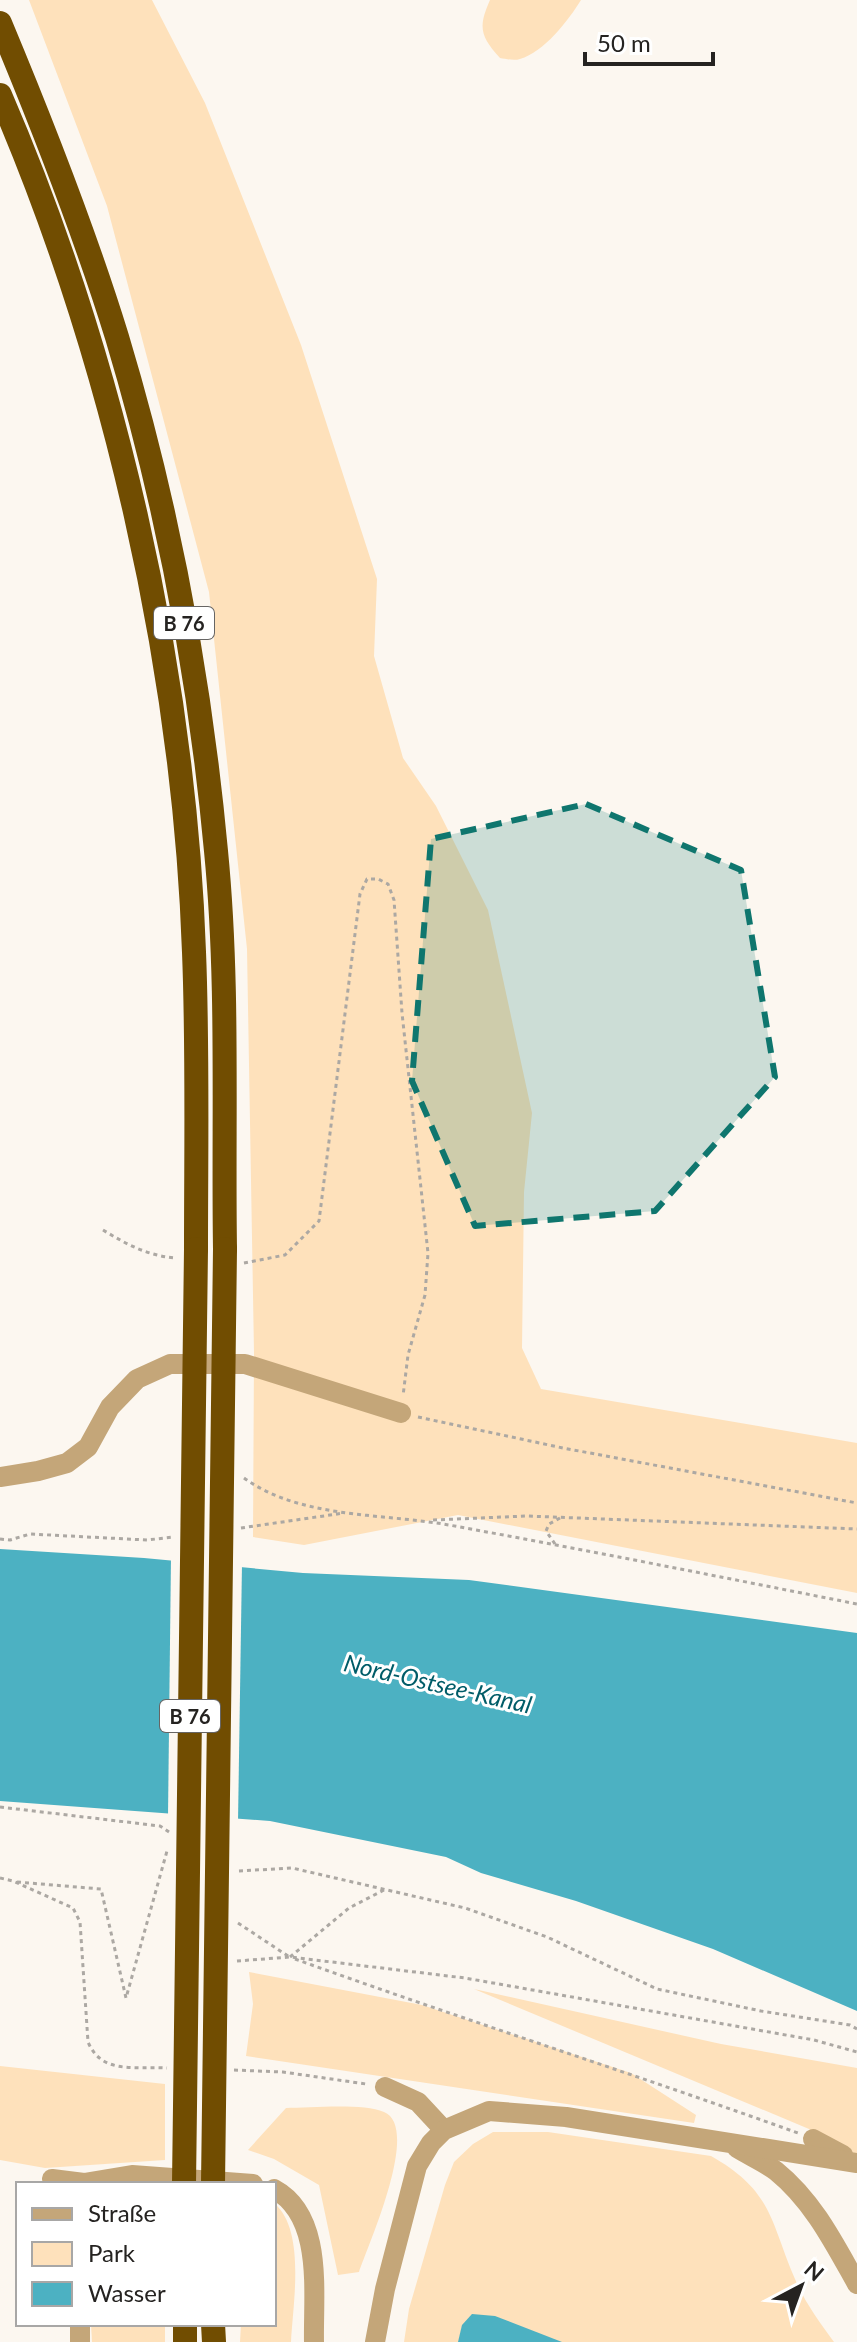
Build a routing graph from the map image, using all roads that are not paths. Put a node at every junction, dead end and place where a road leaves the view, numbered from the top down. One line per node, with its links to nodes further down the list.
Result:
1 (0, 23): 14 (highway, B 76, bridge)
2 (0, 95): 13 (highway, B 76, bridge)
3 (401, 1413): 4 (lane)
4 (0, 1477)
5 (385, 2087): 6 (lane)
6 (444, 2130): 8 (lane); 19 (lane)
7 (813, 2139): 9 (lane)
8 (727, 2143): 9 (lane); 17 (lane)
9 (857, 2163)
10 (52, 2179): 11 (lane)
11 (76, 2182)
12 (90, 2182): 15 (lane)
13 (184, 2182)
14 (213, 2182)
15 (226, 2182)
16 (276, 2190): 18 (lane)
17 (857, 2284)
18 (314, 2342)
19 (375, 2342)

